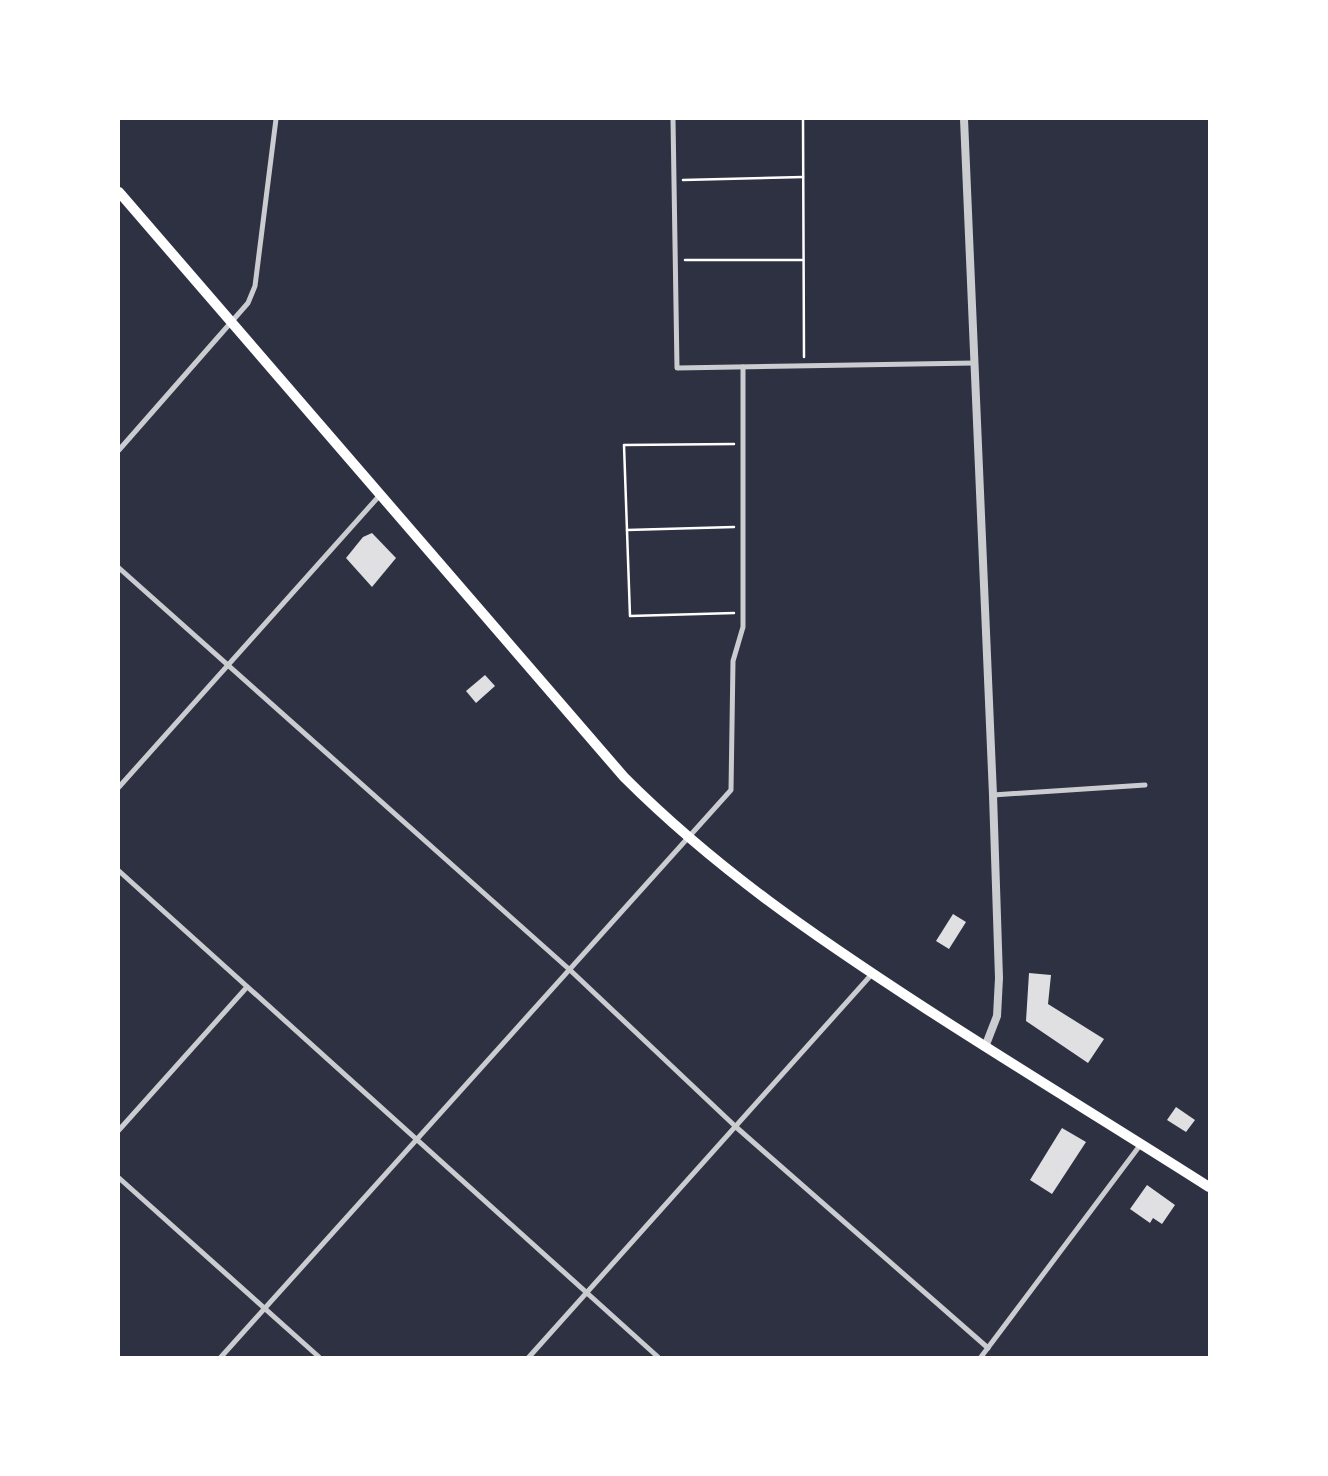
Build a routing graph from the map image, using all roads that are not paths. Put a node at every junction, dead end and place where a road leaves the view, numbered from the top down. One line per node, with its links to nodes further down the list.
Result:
1 (276, 119): 5 (street)
2 (673, 119): 7 (street)
3 (964, 119): 6 (street)
4 (119, 192): 5 (main road)
5 (231, 323): 8 (street); 9 (main road)
6 (975, 363): 7 (street); 14 (street)
7 (743, 367): 15 (street)
8 (119, 450)
9 (380, 494): 11 (street); 15 (main road)
10 (119, 568): 11 (street)
11 (228, 667): 13 (street); 17 (street)
12 (1145, 786): 14 (street)
13 (119, 787)
14 (993, 795): 20 (street)
15 (687, 837): 17 (street); 18 (main road)
16 (119, 872): 19 (street)
17 (570, 970): 21 (street); 23 (street)
18 (872, 974): 20 (main road); 21 (street)
19 (246, 987): 22 (street); 23 (street)
20 (985, 1047): 24 (main road)
21 (736, 1127): 27 (street); 29 (street)
22 (119, 1130)
23 (416, 1140): 27 (street); 28 (street)
24 (1141, 1144): 26 (main road); 29 (street)
25 (119, 1178): 28 (street)
26 (1209, 1187)
27 (587, 1293): 32 (street); 33 (street)
28 (265, 1309): 30 (street); 31 (street)
29 (988, 1348): 34 (street)
30 (221, 1357)
31 (319, 1357)
32 (529, 1357)
33 (658, 1357)
34 (981, 1357)

